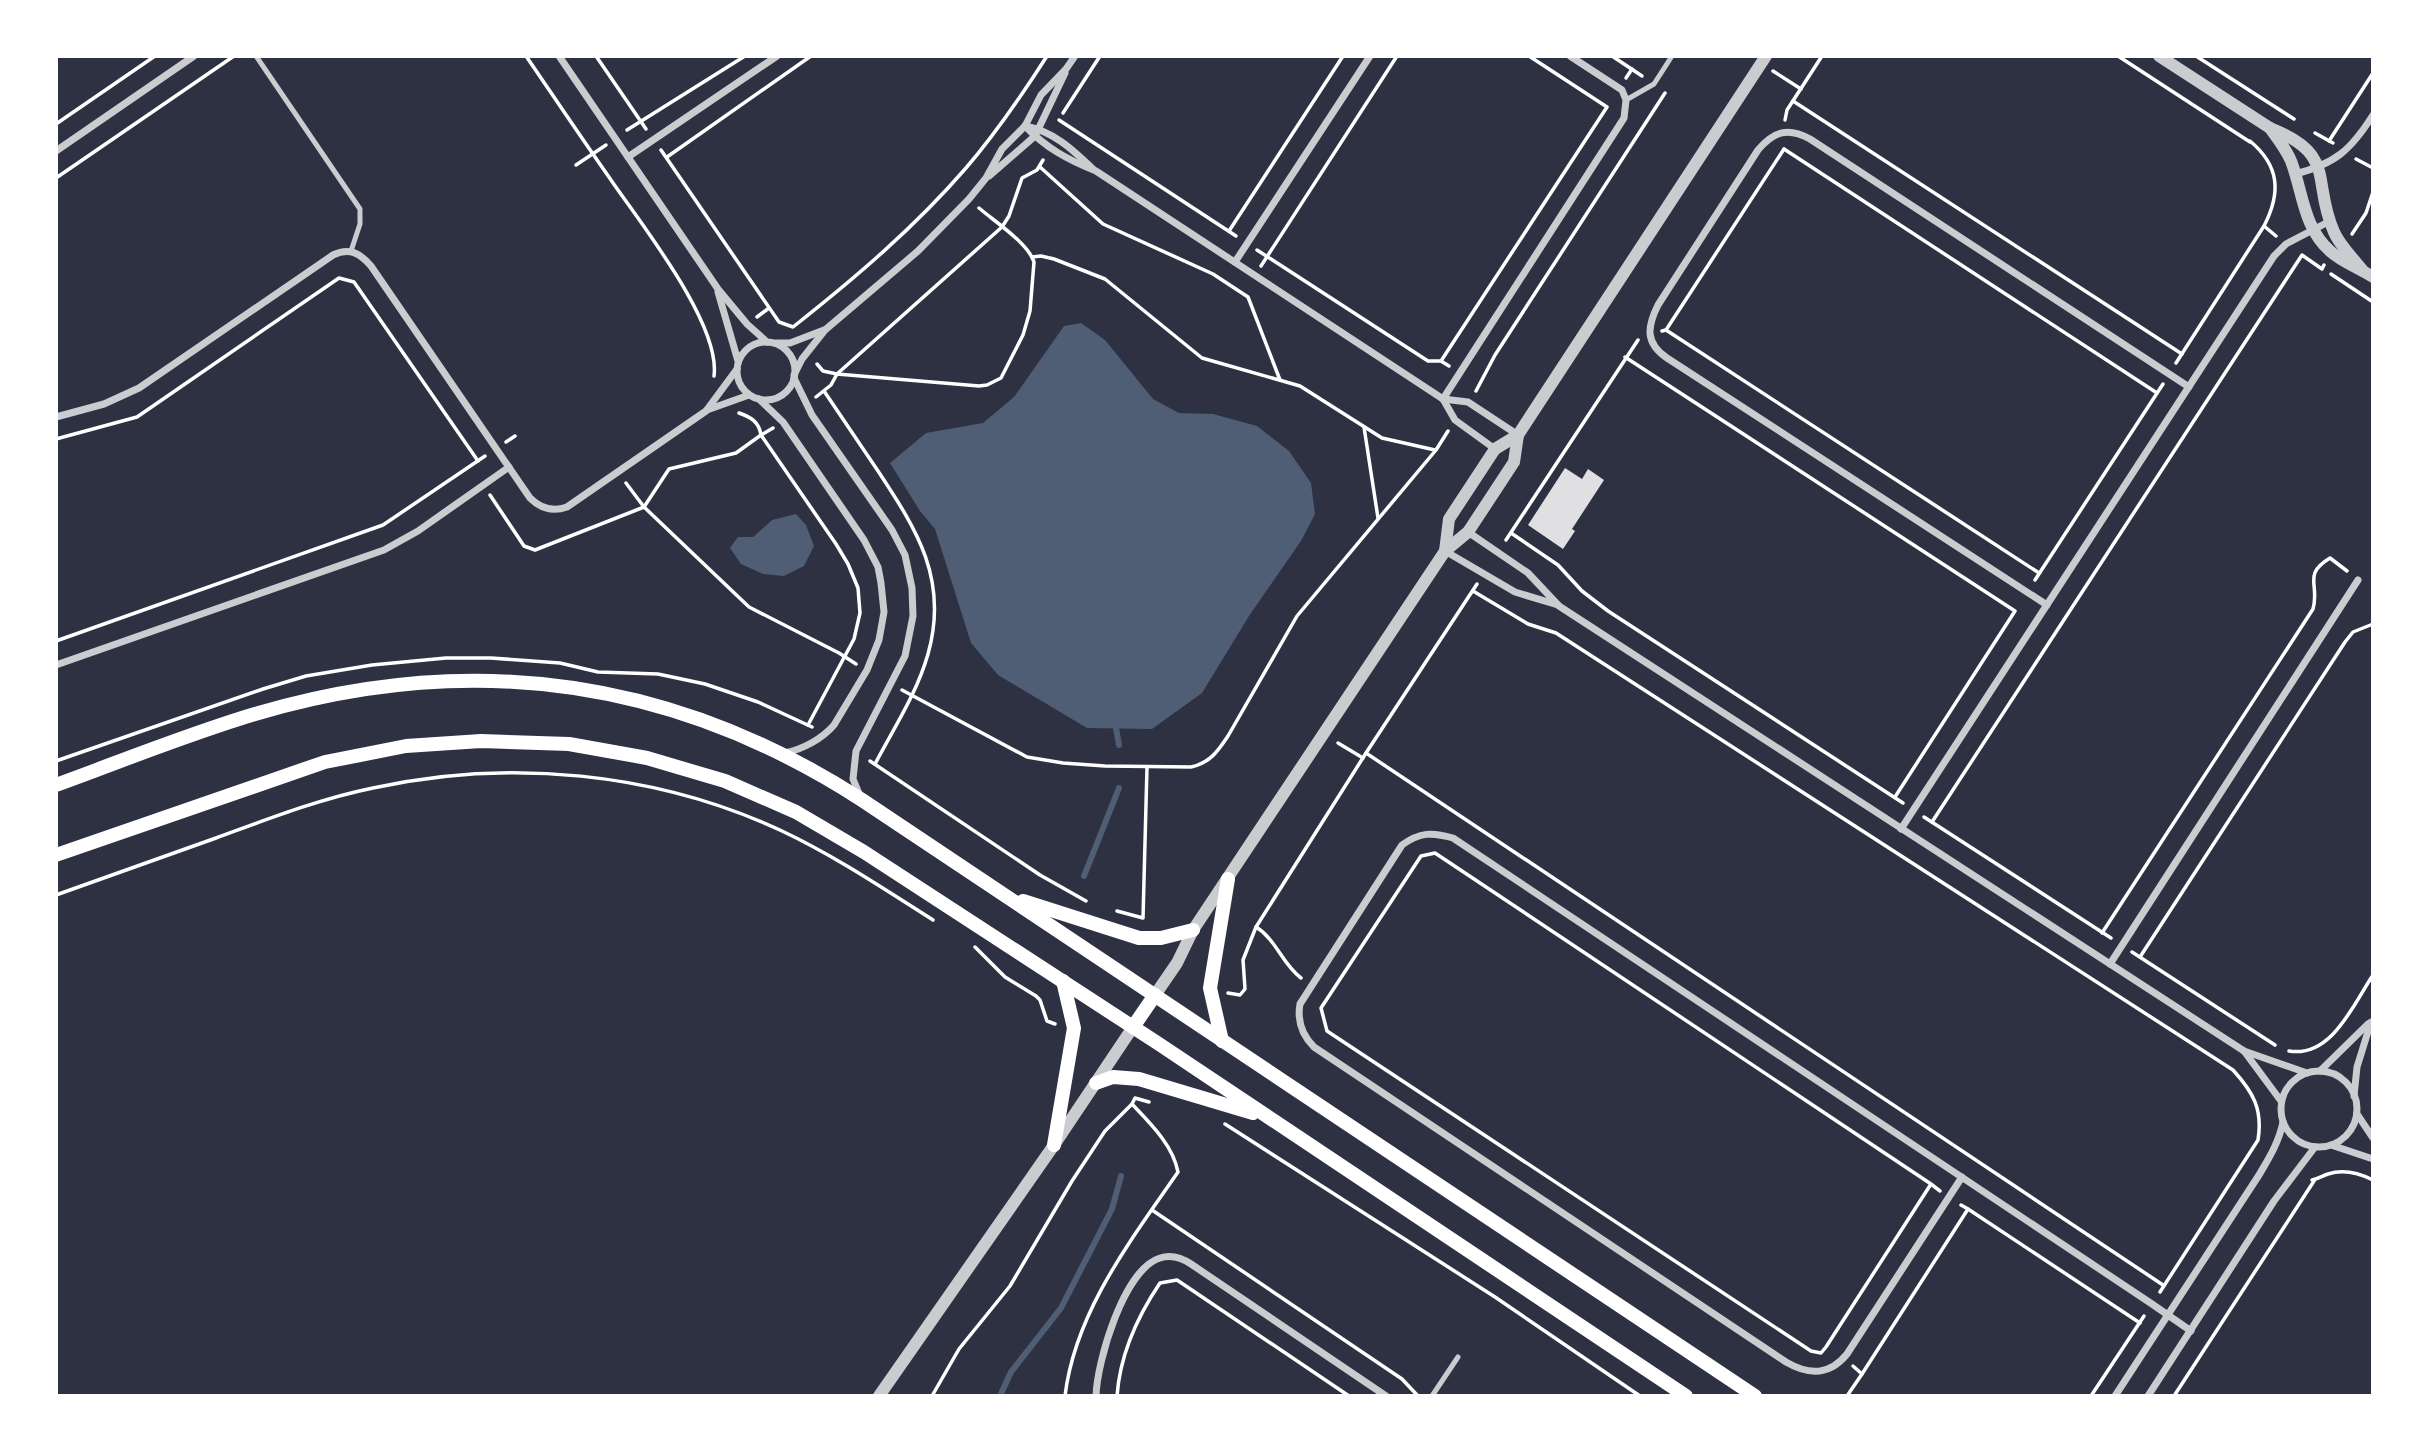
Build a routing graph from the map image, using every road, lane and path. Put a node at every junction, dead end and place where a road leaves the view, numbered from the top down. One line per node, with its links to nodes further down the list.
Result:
1 (155, 56): 36 (path)
2 (194, 56): 51 (street)
3 (234, 56): 62 (path)
4 (256, 56): 74 (lane)
5 (526, 56): 53 (path)
6 (559, 56): 44 (street)
7 (596, 56): 35 (path)
8 (745, 56): 35 (path)
9 (777, 56): 46 (street)
10 (811, 56): 55 (path)
11 (1047, 56): 55 (path)
12 (1075, 56): 25 (street)
13 (1343, 56): 70 (path)
14 (1370, 56): 71 (street)
15 (1397, 56): 76 (path)
16 (1529, 56): 89 (path)
17 (1570, 56): 30 (street)
18 (1612, 56): 27 (path)
19 (1672, 56): 27 (lane)
20 (1822, 56): 29 (path)
21 (2118, 56): 48 (path)
22 (2159, 56): 38 (street)
23 (2196, 56): 32 (path)
24 (1764, 60): 29 (path); 109 (street)
25 (1066, 69): 40 (street); 43 (street)
26 (2373, 73): 47 (path)
27 (1654, 84): 30 (lane)
28 (1669, 87): 97 (path)
29 (1801, 89): 31 (path)
30 (1626, 100): 91 (street)
31 (1793, 101): 41 (path); 87 (path)
32 (2274, 106): 38 (path); 39 (path)
33 (2373, 115): 52 (street)
34 (1059, 120): 37 (path)
35 (640, 121): 44 (path); 46 (path)
36 (56, 124)
37 (1065, 125): 45 (path); 70 (path)
38 (2266, 125): 48 (path); 58 (street); 61 (street)
39 (2302, 125)
40 (1025, 126): 43 (street); 63 (street)
41 (1783, 131): 50 (path); 85 (street); 93 (street)
42 (2312, 131): 47 (path)
43 (1037, 132): 45 (street); 49 (street); 63 (street)
44 (615, 138): 53 (path); 54 (street)
45 (1057, 138): 60 (street)
46 (653, 140): 54 (street); 55 (path)
47 (2329, 141): 52 (path)
48 (2250, 142): 67 (path)
49 (1050, 149): 57 (path); 60 (street)
50 (1783, 149): 84 (path); 100 (path)
51 (56, 151)
52 (2347, 151): 58 (street); 59 (path)
53 (593, 153): 56 (path); 95 (path)
54 (628, 157): 81 (street)
55 (666, 158)
56 (576, 165)
57 (1040, 167): 68 (path); 96 (path)
58 (2320, 168): 61 (street); 66 (street)
59 (2373, 168)
60 (1096, 172): 78 (street)
61 (2295, 174): 69 (street)
62 (56, 178)
63 (986, 178): 65 (street)
64 (2373, 192): 73 (path)
65 (969, 199): 68 (path); 83 (street)
66 (2330, 221): 69 (street); 73 (street)
67 (2264, 226): 72 (path); 87 (path)
68 (1002, 227): 77 (path); 92 (path)
69 (2313, 231): 72 (street); 73 (street)
70 (1229, 232): 71 (path)
71 (1247, 244): 76 (path); 78 (street)
72 (2286, 244): 75 (path); 98 (street)
73 (2336, 248): 79 (path); 80 (street)
74 (351, 251): 106 (street); 112 (street)
75 (2301, 255): 79 (path); 150 (path)
76 (1266, 256): 89 (path)
77 (1032, 257): 92 (path); 96 (path)
78 (1235, 262): 103 (street)
79 (2322, 269): 82 (path)
80 (2368, 274)
81 (718, 289): 86 (street); 90 (street)
82 (2373, 302)
83 (825, 330): 86 (street); 94 (street)
84 (1666, 330): 85 (path); 128 (path)
85 (1649, 335): 88 (path); 131 (street)
86 (771, 343): 90 (street); 94 (street)
87 (2182, 354): 93 (path)
88 (1625, 357): 124 (path); 134 (path)
89 (1441, 361): 91 (path)
90 (738, 365): 101 (street); 105 (street)
91 (1458, 373): 97 (path); 103 (street)
92 (838, 374): 99 (path)
93 (2169, 374): 98 (street); 100 (path)
94 (794, 376): 102 (street); 148 (street)
95 (714, 379)
96 (1280, 380): 108 (path)
97 (1480, 383): 104 (path)
98 (2189, 387): 132 (street)
99 (824, 391)
100 (2157, 393): 128 (path)
101 (749, 395): 102 (street); 105 (street)
102 (759, 399): 142 (street)
103 (1443, 399): 104 (street); 107 (street)
104 (1468, 402): 109 (street)
105 (706, 411): 118 (street)
106 (56, 417)
107 (1455, 420): 113 (street); 114 (path)
108 (1364, 427): 114 (path); 121 (path)
109 (1518, 435): 113 (street); 116 (street)
110 (515, 436): 112 (path)
111 (56, 439): 115 (path)
112 (496, 448): 115 (path); 117 (street)
113 (1495, 449): 116 (street); 122 (street)
114 (1436, 450): 121 (path)
115 (478, 461): 136 (path)
116 (1514, 462): 123 (street)
117 (509, 467): 118 (street); 119 (street)
118 (619, 473): 120 (path)
119 (484, 485): 120 (path); 138 (street)
120 (644, 508): 137 (path); 137 (path)
121 (1378, 518): 145 (path)
122 (1449, 519): 123 (street); 126 (street)
123 (1468, 532): 125 (street); 126 (street)
124 (1511, 533): 125 (path); 147 (path)
125 (1492, 548): 133 (street)
126 (1445, 551): 127 (street); 141 (street)
127 (1477, 570): 130 (path); 133 (street)
128 (2039, 573): 131 (path)
129 (2358, 580): 160 (path); 161 (street)
130 (1473, 591): 143 (path); 198 (path)
131 (2027, 592): 132 (street); 134 (path)
132 (2046, 605): 149 (street)
133 (1559, 606): 151 (street)
134 (2015, 611): 147 (path)
135 (2373, 624): 163 (path)
136 (56, 642)
137 (845, 658): 140 (path)
138 (56, 665)
139 (911, 696): 145 (path)
140 (808, 725)
141 (1324, 734): 144 (path); 153 (street)
142 (784, 753): 146 (main road); 148 (main road)
143 (1366, 753): 144 (path); 198 (path)
144 (1363, 758): 158 (path)
145 (1147, 766): 156 (path)
146 (56, 785)
147 (1895, 797): 149 (path)
148 (863, 800): 154 (main road)
149 (1914, 810): 150 (path); 151 (street)
150 (1932, 822): 160 (path)
151 (1901, 829): 164 (street)
152 (56, 855): 166 (main road)
153 (1228, 878): 159 (street); 174 (main road)
154 (999, 893): 159 (main road); 169 (main road)
155 (56, 895): 157 (path)
156 (1143, 918)
157 (941, 925)
158 (1256, 927): 167 (path); 168 (path)
159 (1193, 930): 169 (street)
160 (2102, 933): 161 (path)
161 (2122, 945): 163 (path); 164 (street)
162 (975, 946): 172 (path)
163 (2140, 957): 165 (path)
164 (2110, 964): 175 (street)
165 (2373, 975)
166 (1063, 981): 173 (main road); 188 (main road)
167 (1310, 985): 170 (path); 192 (street); 195 (street)
168 (1225, 993)
169 (1155, 995): 173 (main road); 174 (main road)
170 (1328, 997): 194 (path); 194 (path)
171 (2372, 1020): 176 (street); 179 (street)
172 (1056, 1024)
173 (1133, 1027): 178 (street); 185 (main road)
174 (1222, 1041): 205 (main road)
175 (2244, 1051): 177 (street); 180 (street)
176 (2320, 1071): 177 (street); 179 (street)
177 (2306, 1073): 180 (street)
178 (1096, 1083): 185 (main road); 188 (street)
179 (2354, 1096): 183 (street)
180 (2281, 1101): 186 (street)
181 (1154, 1102): 182 (path)
182 (1132, 1104): 197 (path); 207 (path)
183 (2357, 1114): 187 (street); 189 (street)
184 (1217, 1118): 215 (path)
185 (1271, 1119): 216 (main road)
186 (2283, 1122): 190 (street); 200 (street)
187 (2373, 1138)
188 (1054, 1145): 206 (street)
189 (2331, 1145): 190 (street); 191 (street)
190 (2315, 1147): 202 (street)
191 (2373, 1159)
192 (1962, 1177): 195 (street); 199 (street)
193 (2314, 1181): 220 (path)
194 (1931, 1184): 195 (path)
195 (1950, 1197): 196 (path)
196 (1968, 1209): 201 (path); 204 (path)
197 (1152, 1210): 208 (path); 213 (path)
198 (2163, 1286): 199 (path)
199 (2152, 1304): 200 (street); 201 (path)
200 (2169, 1315): 202 (street); 218 (street)
201 (2140, 1323): 217 (path)
202 (2191, 1331): 219 (street)
203 (1458, 1357): 214 (lane)
204 (1862, 1374)
205 (1748, 1395)
206 (879, 1396)
207 (932, 1396)
208 (1065, 1396)
209 (1096, 1396): 212 (street)
210 (1117, 1396): 211 (path)
211 (1349, 1396)
212 (1386, 1396)
213 (1418, 1396)
214 (1432, 1396)
215 (1640, 1396)
216 (1686, 1396)
217 (2091, 1396)
218 (2115, 1396)
219 (2148, 1396)
220 (2174, 1396)

